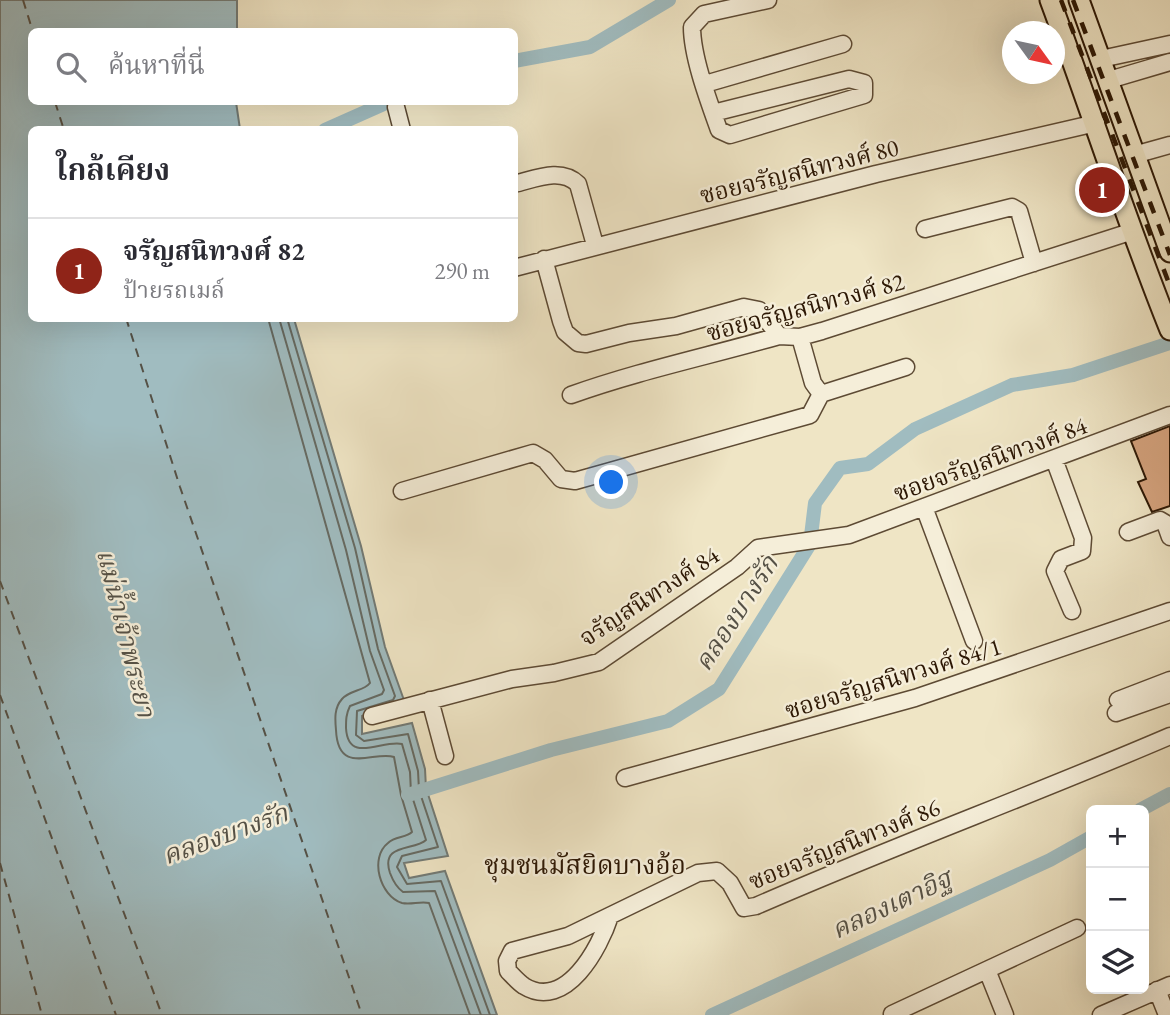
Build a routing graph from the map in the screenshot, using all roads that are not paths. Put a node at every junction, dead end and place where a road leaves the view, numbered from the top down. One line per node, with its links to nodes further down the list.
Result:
1 (768, 0): 9 (street)
2 (1050, 0): 12 (main road)
3 (1079, 0): 6 (main road)
4 (844, 44): 9 (street)
5 (1170, 44): 6 (street)
6 (1101, 60): 8 (main road)
7 (1170, 62): 8 (street)
8 (1109, 80): 15 (main road)
9 (705, 84): 11 (street)
10 (396, 107): 13 (street)
11 (713, 113): 11 (street)
12 (1096, 123): 18 (main road); 19 (street, ซอยจรัญสนิทวงศ์ 80)
13 (401, 126)
14 (1170, 145): 15 (street)
15 (1135, 155): 20 (main road)
16 (518, 183): 19 (street)
17 (925, 229): 22 (street)
18 (1130, 232): 22 (street, ซอยจรัญสนิทวงศ์ 82); 24 (main road)
19 (596, 245): 21 (street, ซอยจรัญสนิทวงศ์ 80)
20 (1170, 252)
21 (544, 259): 23 (street, ซอยจรัญสนิทวงศ์ 80); 25 (street)
22 (1034, 263): 26 (street, ซอยจรัญสนิทวงศ์ 82)
23 (518, 267)
24 (1170, 330)
25 (779, 336): 26 (street, ซอยจรัญสนิทวงศ์ 82); 29 (street, ซอยจรัญสนิทวงศ์ 82)
26 (800, 337): 28 (street)
27 (906, 368): 28 (street)
28 (821, 394): 32 (street)
29 (570, 395)
30 (1170, 415): 31 (street, ซอยจรัญสนิทวงศ์ 84)
31 (1054, 459): 33 (street, ซอยจรัญสนิทวงศ์ 84); 37 (street)
32 (402, 491)
33 (924, 507): 36 (street, ซอยจรัญสนิทวงศ์ 84); 39 (street)
34 (1128, 533): 35 (street)
35 (1170, 537)
36 (824, 539): 42 (street, จรัญสนิทวงศ์ 84)
37 (1072, 611)
38 (1170, 611): 46 (street, ซอยจรัญสนิทวงศ์ 84/1)
39 (974, 641)
40 (1170, 680): 41 (street)
41 (1170, 694)
42 (430, 700): 43 (street, จรัญสนิทวงศ์ 84); 45 (street)
43 (372, 716)
44 (1170, 736): 47 (street, ซอยจรัญสนิทวงศ์ 86)
45 (445, 756)
46 (625, 778)
47 (610, 916): 47 (street, ซอยจรัญสนิทวงศ์ 86)
48 (1077, 928): 49 (street)
49 (987, 970): 51 (street); 52 (street)
50 (1164, 987): 53 (street); 54 (street)
51 (892, 1014)
52 (1005, 1015)
53 (1101, 1015)
54 (1167, 1015)

